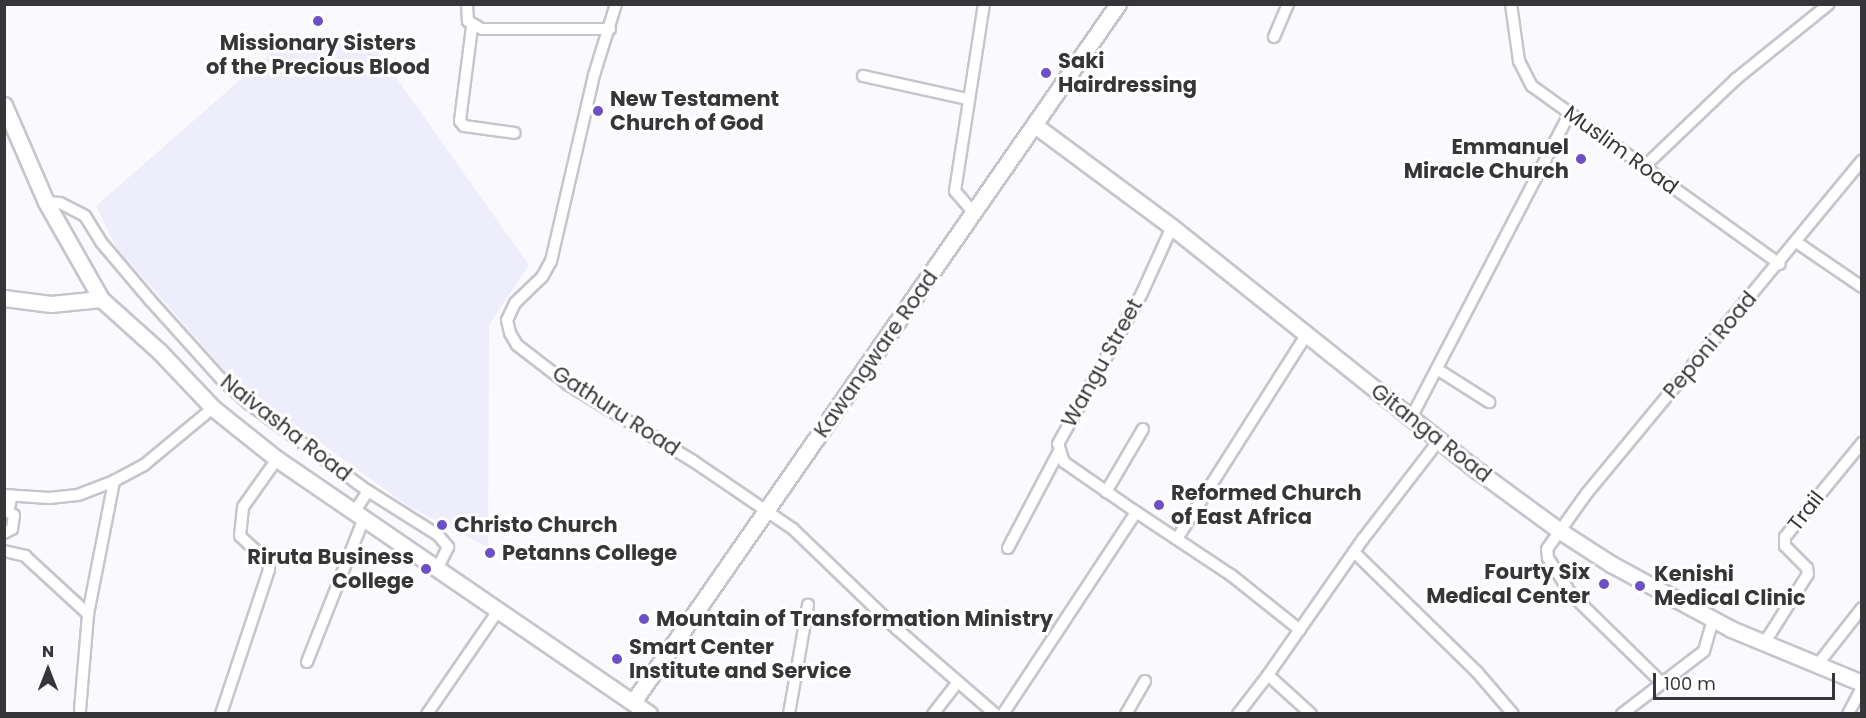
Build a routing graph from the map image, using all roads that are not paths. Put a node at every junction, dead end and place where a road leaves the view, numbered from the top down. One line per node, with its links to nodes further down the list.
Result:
1 (467, 4): 8 (street)
2 (616, 4): 9 (street, Gathuru Road)
3 (984, 4): 12 (street)
4 (1118, 4): 15 (main road, Kawangware Road)
5 (1288, 4): 10 (street)
6 (1511, 4): 14 (street, Muslim Road)
7 (1829, 4): 18 (street)
8 (472, 27): 9 (street); 16 (street)
9 (610, 29): 42 (street, Gathuru Road)
10 (1274, 38)
11 (863, 76): 12 (street)
12 (968, 99): 20 (street)
13 (4, 105): 19 (main road, Naivasha Road)
14 (1570, 112): 18 (street, Muslim Road); 28 (street)
15 (1036, 126): 20 (main road, Kawangware Road); 21 (main road, Gitanga Road)
16 (515, 133)
17 (1862, 160): 22 (street, Peponi Road)
18 (1646, 165): 23 (street, Muslim Road)
19 (46, 202): 26 (main road, Naivasha Road); 38 (street, Naivasha Road)
20 (974, 213): 42 (main road, Kawangware Road)
21 (1172, 227): 27 (main road, Gitanga Road); 35 (street, Wangu Street)
22 (1796, 242): 23 (street, Peponi Road); 24 (street)
23 (1780, 264): 44 (street, Peponi Road)
24 (1862, 287)
25 (4, 298): 26 (main road)
26 (101, 299): 30 (main road, Naivasha Road)
27 (1306, 335): 31 (main road, Gitanga Road); 46 (street)
28 (1437, 369): 29 (street); 31 (street)
29 (1489, 402)
30 (213, 408): 36 (main road, Naivasha Road); 37 (street)
31 (1411, 418): 33 (main road, Gitanga Road)
32 (1143, 429): 39 (street)
33 (1440, 439): 44 (main road, Gitanga Road); 49 (street)
34 (1862, 443): 57 (street, Trail)
35 (1058, 453): 39 (street, Wangu Street); 47 (street)
36 (277, 459): 43 (main road, Naivasha Road); 68 (street)
37 (114, 481): 40 (street); 54 (street)
38 (368, 490): 43 (street); 50 (street, Naivasha Road)
39 (1106, 492): 41 (street, Wangu Street)
40 (8, 495): 45 (street)
41 (1136, 512): 46 (street, Wangu Street); 74 (street)
42 (766, 513): 62 (street, Gathuru Road); 66 (main road, Kawangware Road)
43 (359, 515): 50 (main road, Naivasha Road); 58 (street)
44 (1560, 531): 55 (main road, Gitanga Road); 63 (street, Peponi Road)
45 (4, 533)
46 (1178, 537): 56 (street, Wangu Street)
47 (1008, 548)
48 (4, 551): 54 (street)
49 (1354, 552): 56 (street); 78 (street)
50 (437, 570): 53 (main road, Naivasha Road)
51 (808, 605): 71 (street)
52 (1862, 608): 59 (street)
53 (497, 612): 66 (main road, Naivasha Road); 69 (street)
54 (88, 614): 67 (street)
55 (1713, 620): 57 (main road, Gitanga Road); 63 (street)
56 (1300, 630): 60 (street)
57 (1765, 642): 59 (main road, Gitanga Road)
58 (307, 662)
59 (1818, 664): 64 (main road, Gitanga Road)
60 (1268, 675): 76 (street); 77 (street)
61 (1145, 681): 75 (street)
62 (957, 682): 72 (street); 73 (street, Gathuru Road)
63 (1661, 682): 79 (street)
64 (1862, 683)
65 (1862, 688): 80 (street)
66 (633, 702): 70 (main road, Naivasha Road)
67 (80, 710)
68 (221, 714)
69 (427, 714)
70 (649, 714)
71 (789, 714)
72 (933, 714)
73 (994, 714)
74 (1003, 714)
75 (1126, 714)
76 (1238, 714)
77 (1311, 714)
78 (1513, 714)
79 (1622, 714)
80 (1848, 714)

